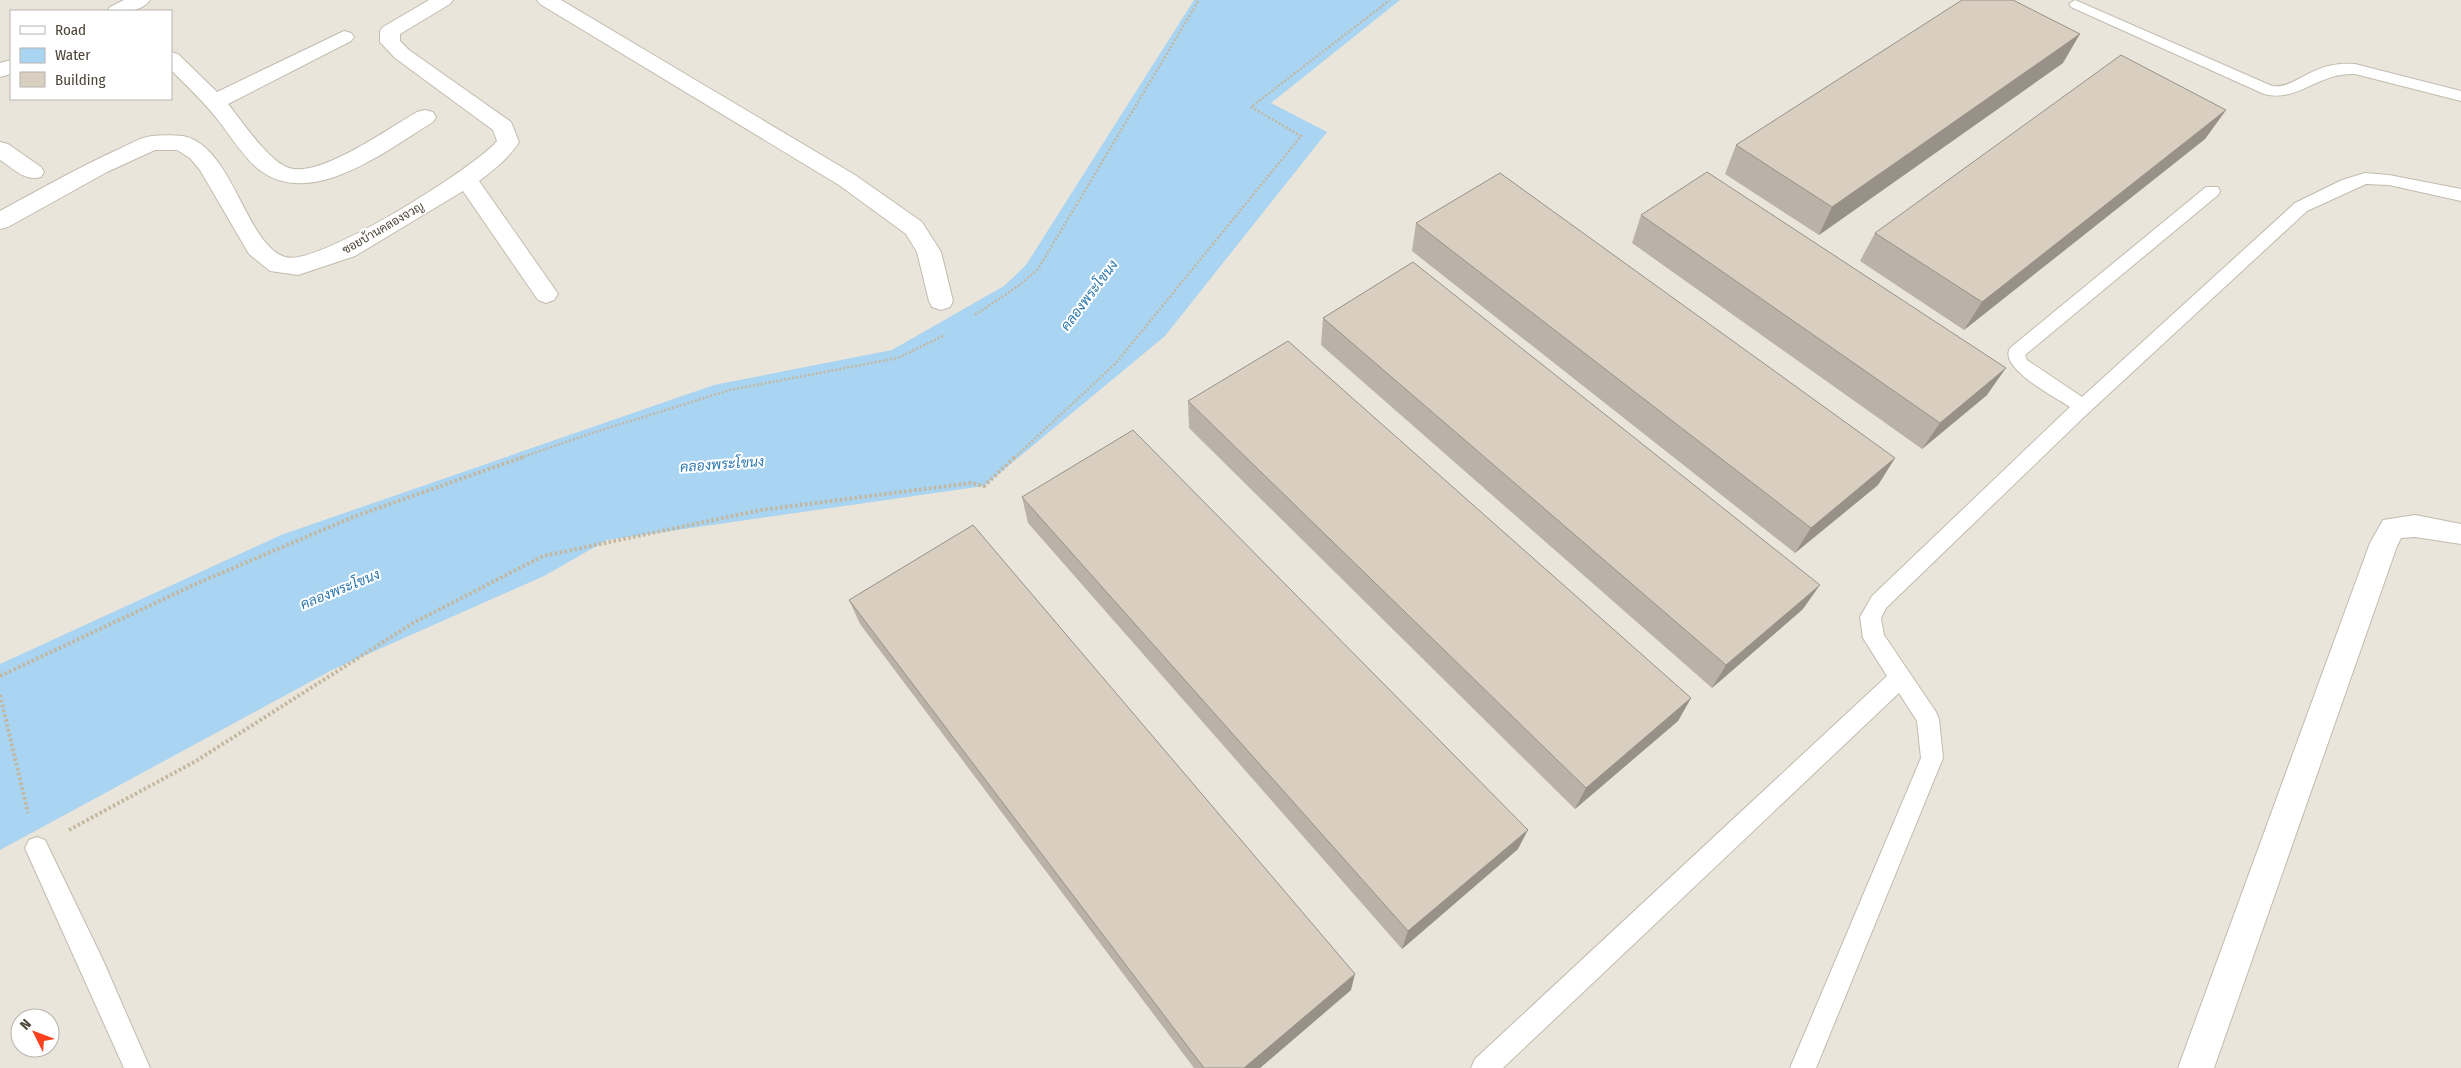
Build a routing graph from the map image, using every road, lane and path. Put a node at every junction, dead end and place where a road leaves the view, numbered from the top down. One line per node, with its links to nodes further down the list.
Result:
1 (443, 0): 13 (street, ซอยบ้านคลองจวญ)
2 (547, 0): 18 (street)
3 (1200, 0): 19 (path)
4 (1390, 0): 26 (path)
5 (2076, 4): 8 (lane)
6 (344, 37): 9 (street)
7 (172, 59): 9 (street)
8 (2461, 96)
9 (215, 102): 10 (street)
10 (425, 117)
11 (0, 149): 12 (street)
12 (33, 172)
13 (466, 179): 16 (street, ซอยบ้านคลองจวญ); 17 (street)
14 (2212, 191): 21 (lane)
15 (2461, 195): 21 (lane)
16 (0, 221)
17 (546, 294)
18 (941, 301)
19 (968, 320)
20 (952, 330): 23 (path)
21 (2083, 406): 24 (lane)
22 (2460, 532): 30 (street)
23 (0, 676)
24 (1901, 677): 28 (lane); 29 (lane)
25 (0, 695): 26 (path)
26 (37, 848): 27 (lane)
27 (137, 1068)
28 (1484, 1068)
29 (1803, 1068)
30 (2196, 1068)

